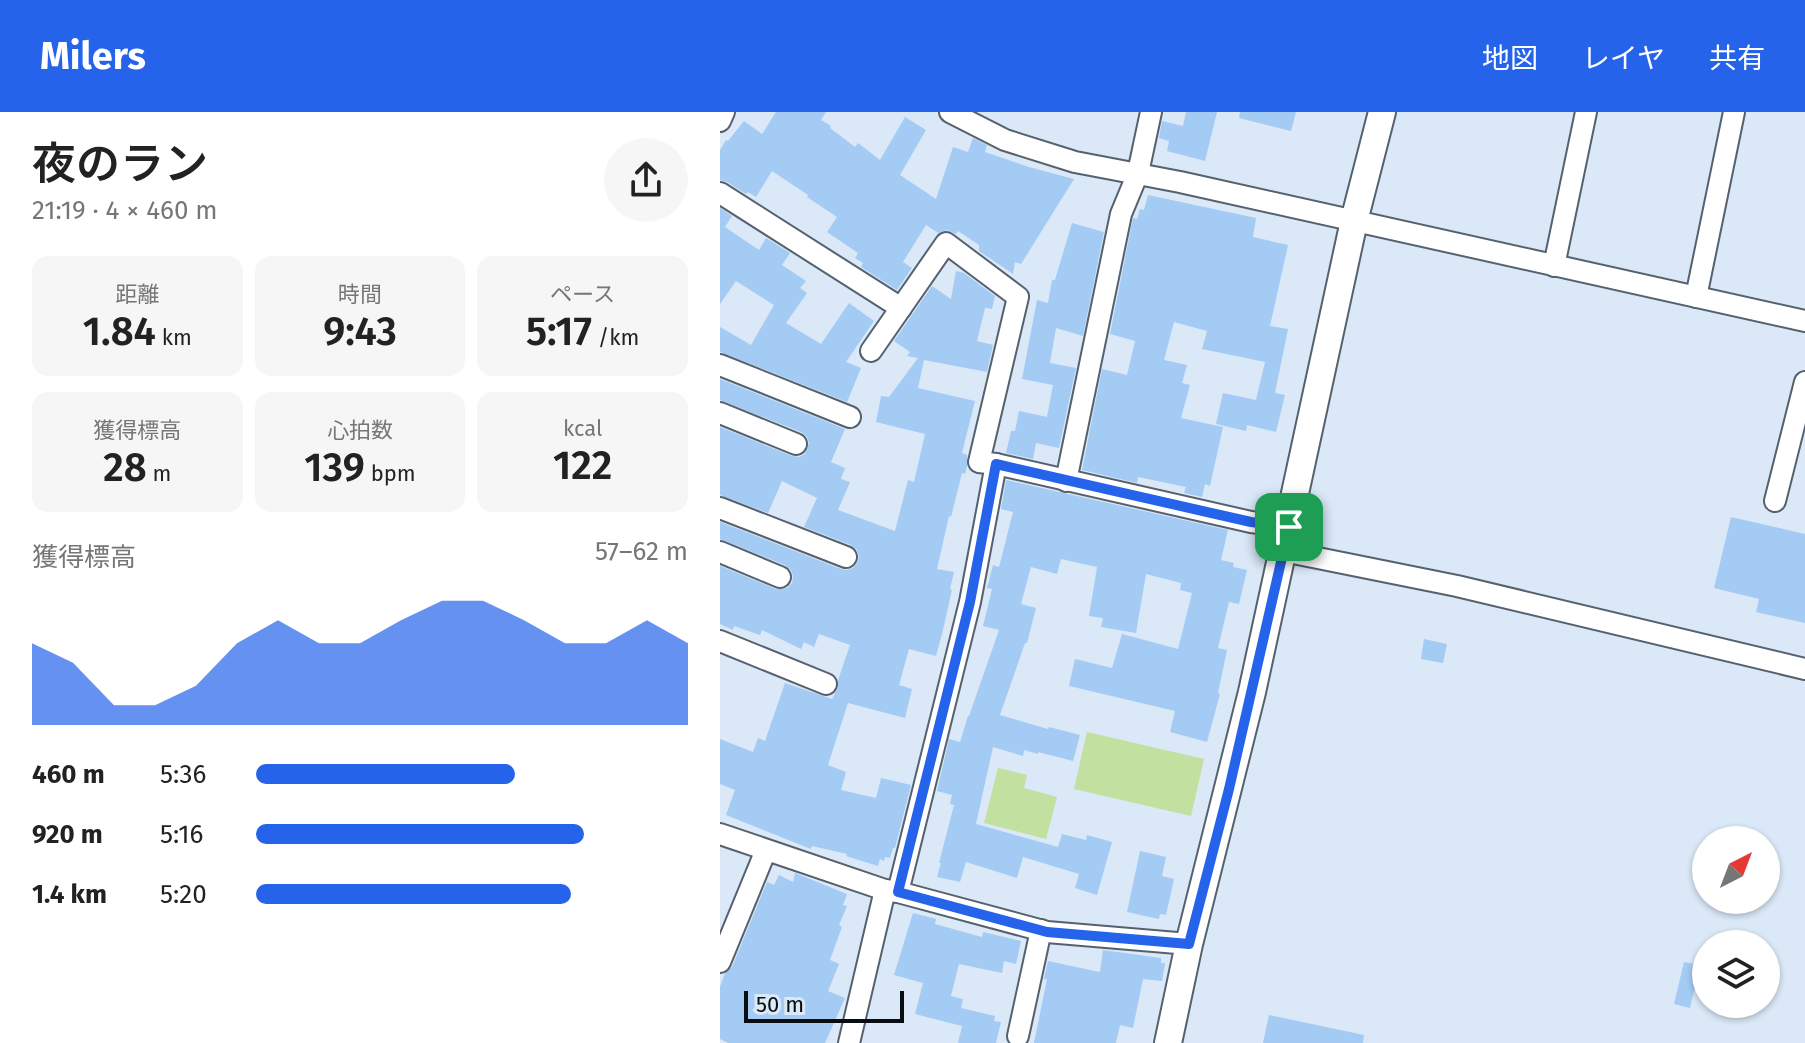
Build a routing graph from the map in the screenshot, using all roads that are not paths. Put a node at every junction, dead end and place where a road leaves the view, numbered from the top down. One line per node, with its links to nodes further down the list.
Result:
1 (724, 112): 7 (street)
2 (950, 112): 8 (street)
3 (1151, 112): 8 (street)
4 (1382, 112): 10 (street)
5 (1586, 112): 11 (street)
6 (1734, 112): 12 (street)
7 (720, 121)
8 (1138, 173): 10 (street); 22 (street)
9 (720, 193): 13 (street)
10 (1354, 221): 11 (street); 25 (street)
11 (1554, 266): 12 (street)
12 (1696, 297): 14 (street)
13 (901, 308): 15 (street); 21 (street)
14 (1805, 321)
15 (871, 351)
16 (720, 365): 19 (street)
17 (1805, 382): 23 (street)
18 (720, 413): 20 (street)
19 (850, 417)
20 (796, 444)
21 (996, 464): 22 (street); 34 (street)
22 (1066, 481): 25 (street)
23 (1775, 501)
24 (720, 508): 27 (street)
25 (1286, 539): 30 (street); 36 (street)
26 (720, 552): 28 (street)
27 (846, 557)
28 (780, 577)
29 (720, 641): 31 (street)
30 (1805, 669)
31 (826, 684)
32 (720, 834): 33 (street)
33 (766, 850): 34 (street); 37 (street)
34 (892, 891): 35 (street); 39 (street)
35 (1041, 930): 36 (street); 38 (street)
36 (1189, 944): 40 (street)
37 (720, 962)
38 (1018, 1036)
39 (849, 1043)
40 (1168, 1043)

